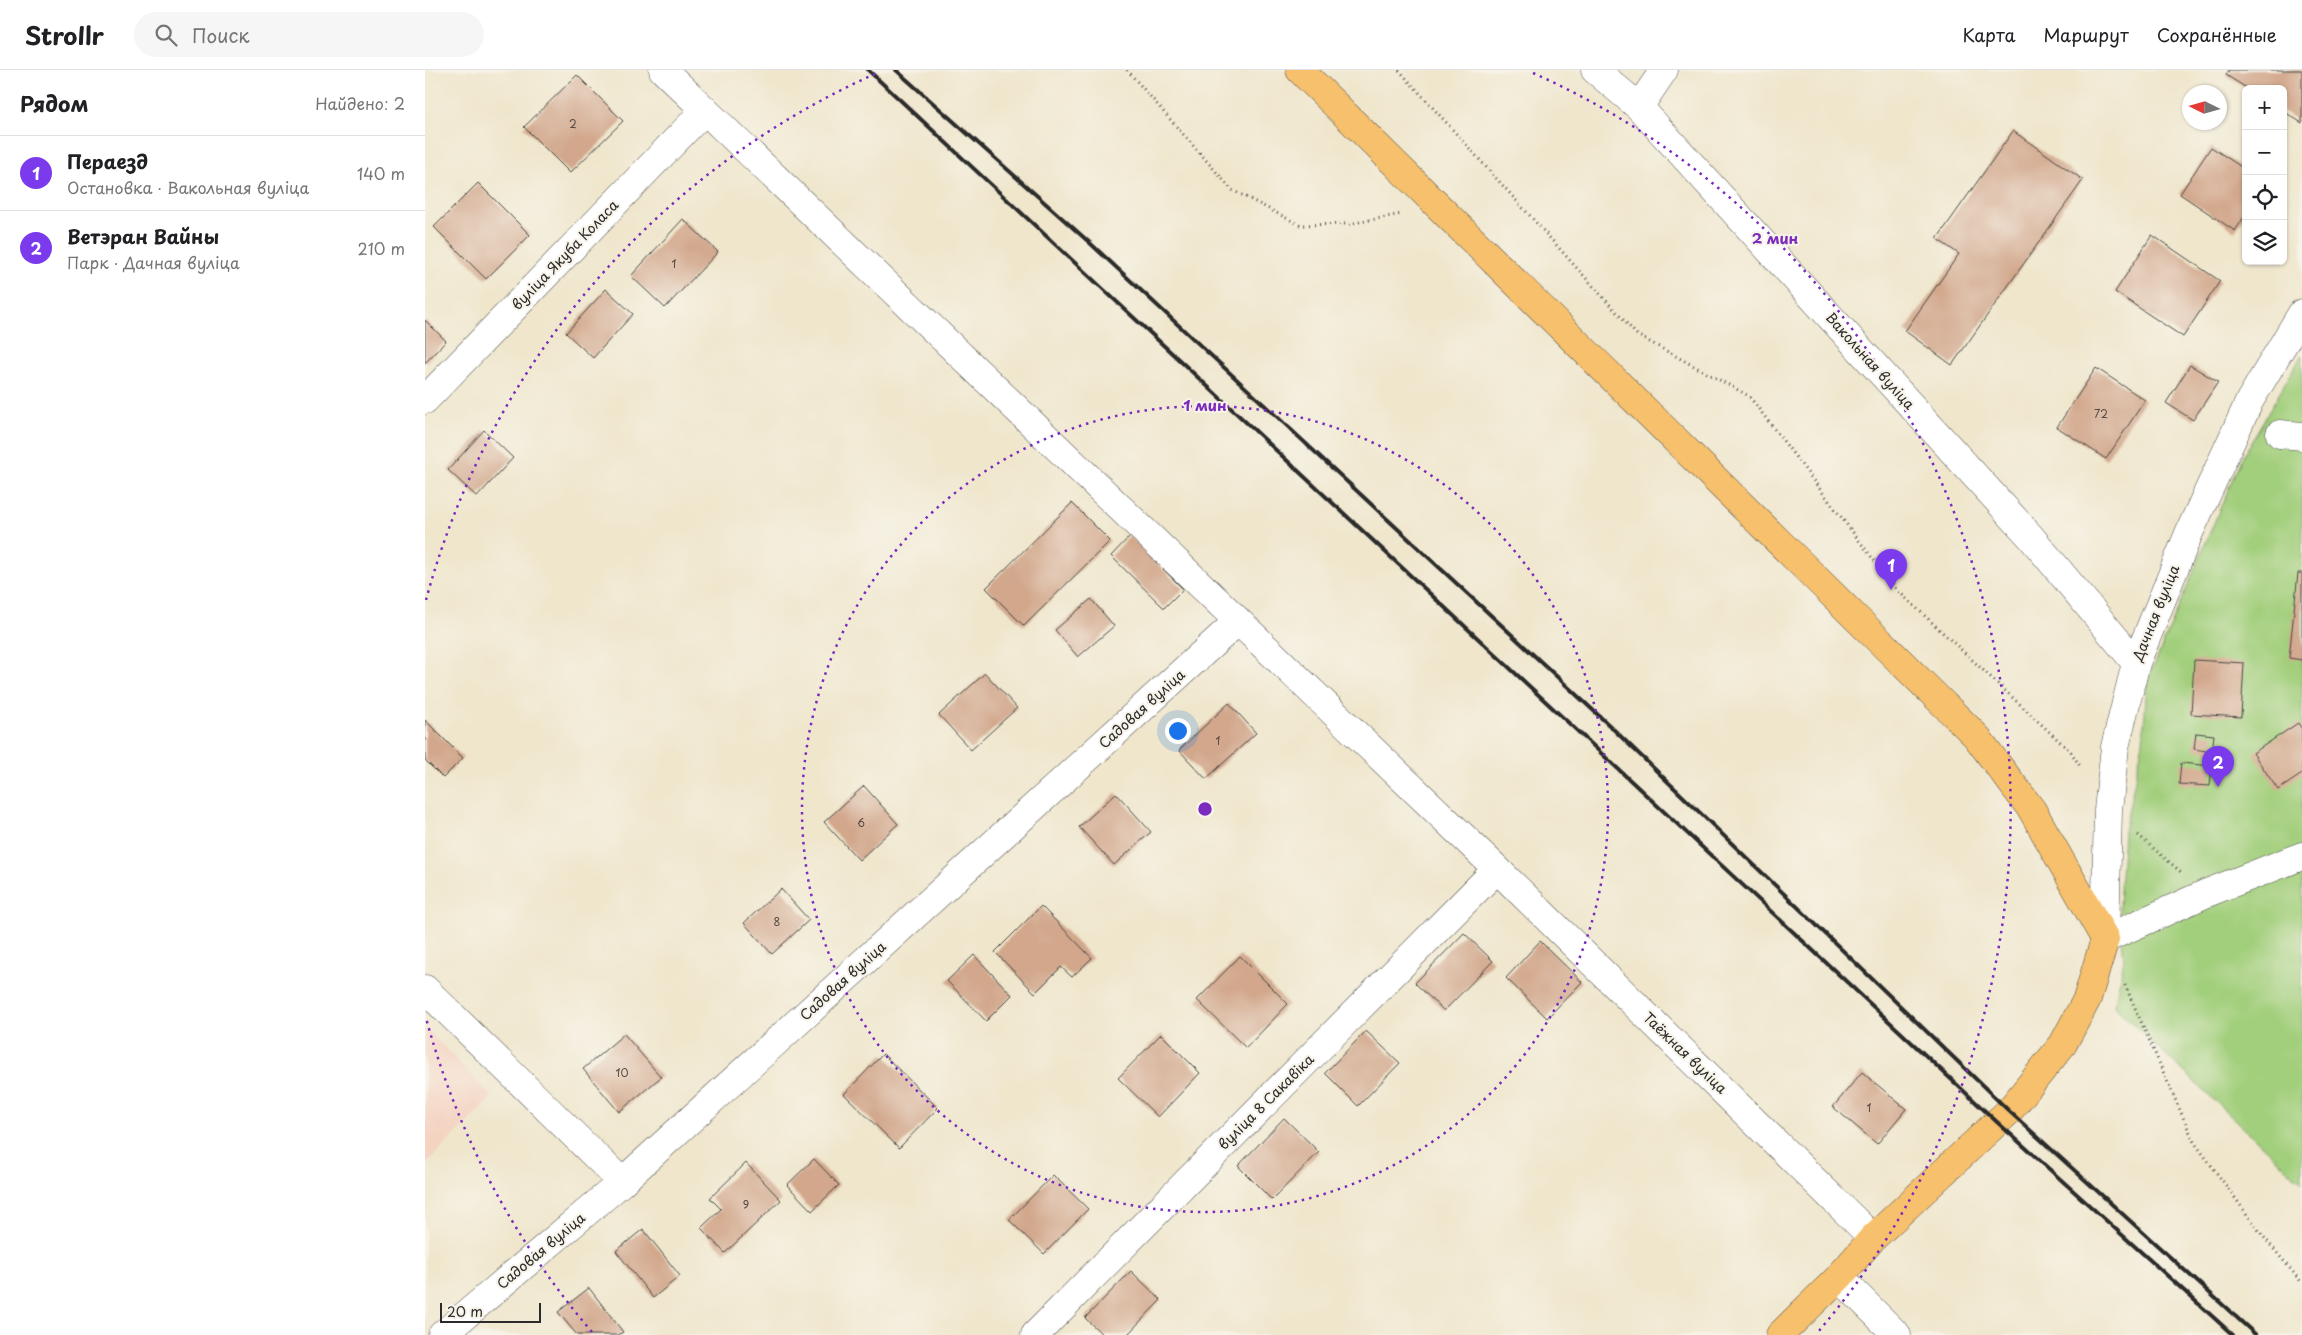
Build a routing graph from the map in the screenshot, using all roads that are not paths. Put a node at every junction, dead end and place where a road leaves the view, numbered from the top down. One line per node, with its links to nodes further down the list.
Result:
1 (663, 70): 6 (street, Таёжная вуліца)
2 (1300, 70): 13 (main road)
3 (1595, 70): 5 (street, Вакольная вуліца)
4 (1664, 70): 5 (street)
5 (1639, 107): 10 (street, Вакольная вуліца)
6 (705, 110): 8 (street, вуліца Якуба Коласа); 9 (street, Таёжная вуліца)
7 (2302, 313): 10 (street, Дачная вуліца)
8 (425, 400)
9 (1238, 621): 12 (street, Таёжная вуліца); 15 (street, Садовая вуліца)
10 (2135, 663): 13 (street, Дачная вуліца)
11 (2302, 856): 13 (street)
12 (1497, 868): 16 (street, Таёжная вуліца); 19 (street, вуліца 8 Сакавіка)
13 (2105, 939): 16 (main road)
14 (425, 989): 15 (street)
15 (622, 1182): 18 (street, Садовая вуліца)
16 (1873, 1238): 17 (main road)
17 (1839, 1277): 20 (main road); 21 (street)
18 (442, 1335)
19 (1035, 1335)
20 (1780, 1335)
21 (1897, 1335)

